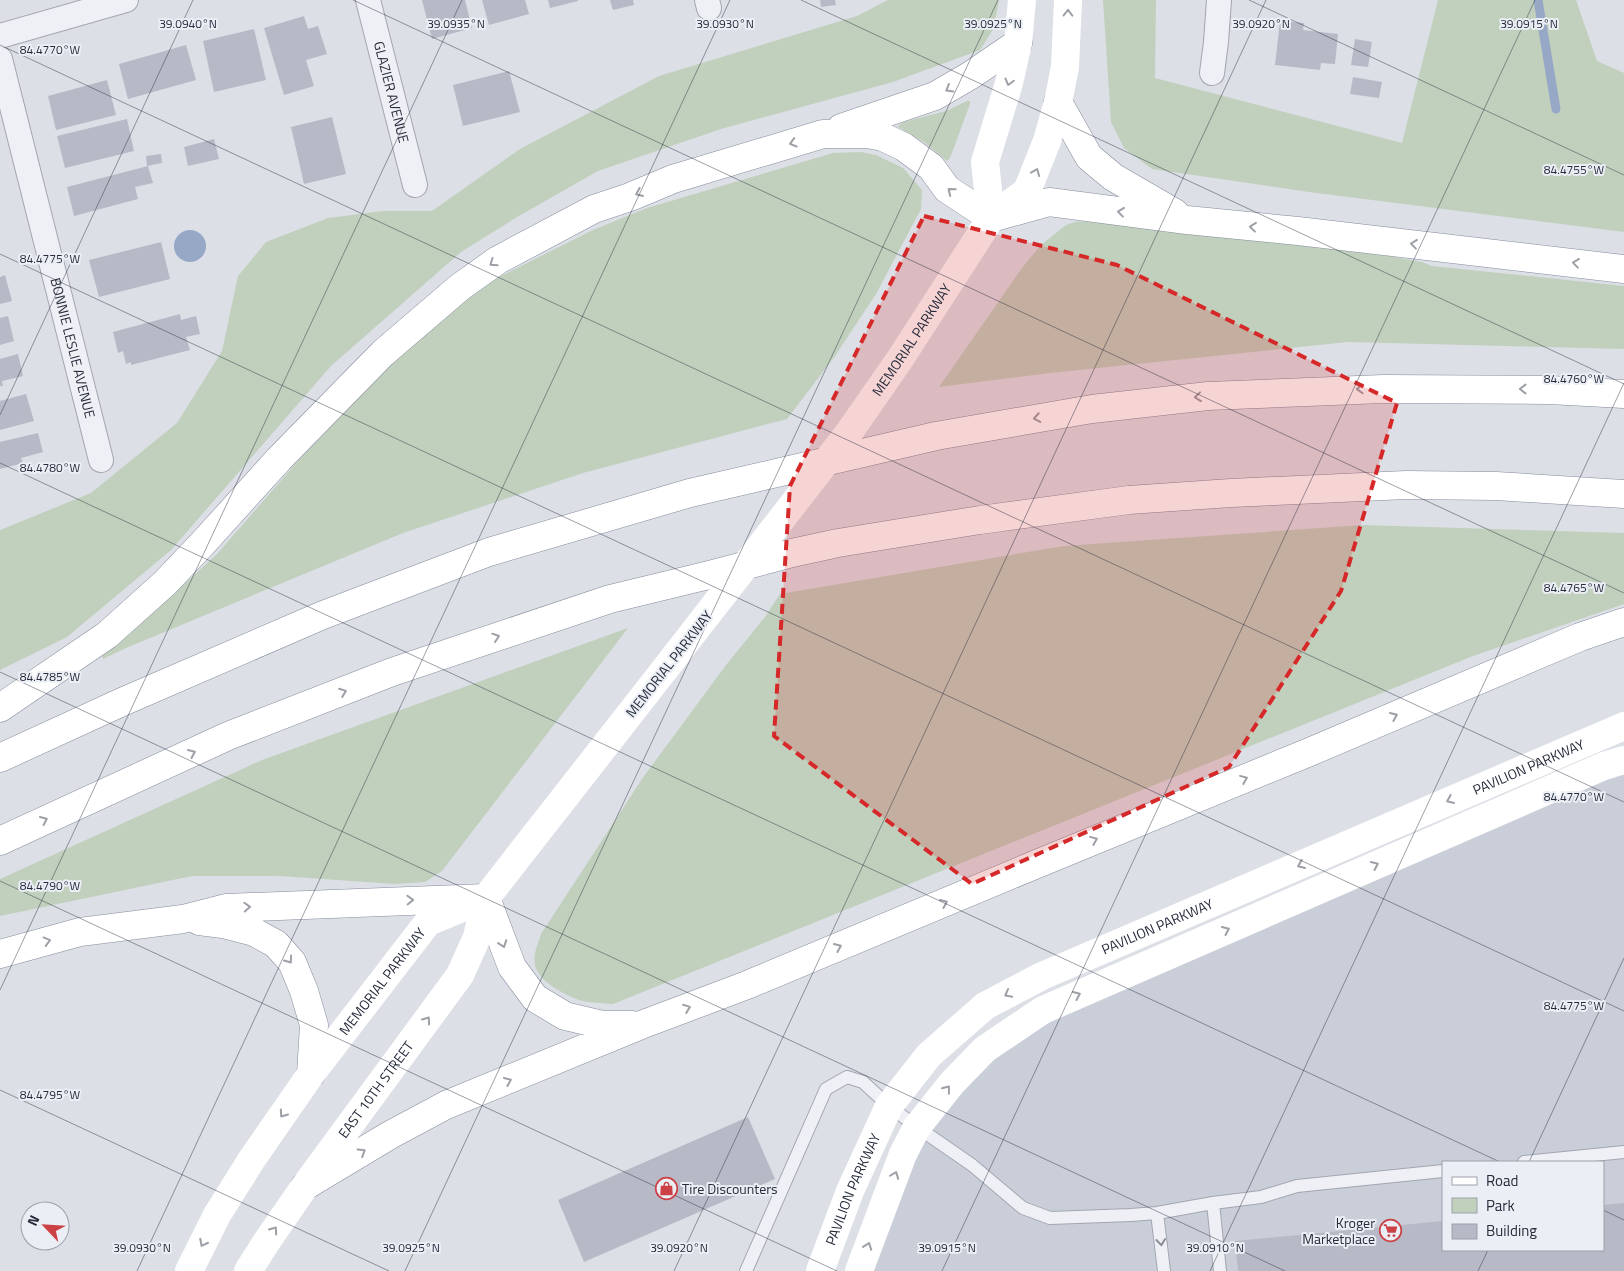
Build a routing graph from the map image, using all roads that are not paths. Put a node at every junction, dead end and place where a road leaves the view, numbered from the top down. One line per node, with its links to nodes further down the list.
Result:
1 (126, 0): 6 (street)
2 (368, 0): 12 (street, GLAZIER AVENUE)
3 (1022, 0): 7 (main road)
4 (1068, 0): 10 (main road, MEMORIAL PARKWAY, one-way to 4)
5 (1219, 0): 9 (street)
6 (0, 36)
7 (1018, 42): 11 (main road, one-way to 11); 13 (main road, one-way to 13)
8 (0, 59): 17 (street, BONNIE LESLIE AVENUE)
9 (1212, 73)
10 (1058, 102): 13 (main road, MEMORIAL PARKWAY, one-way to 10); 14 (main road)
11 (823, 134): 13 (main road, one-way to 11); 20 (main road, one-way to 20)
12 (415, 185)
13 (991, 218): 14 (main road, one-way to 13); 25 (main road, MEMORIAL PARKWAY, bridge)
14 (1187, 220): 15 (main road, one-way to 14)
15 (1624, 269)
16 (1624, 394): 22 (main road, one-way to 22)
17 (101, 460)
18 (1624, 494): 24 (main road, one-way to 18)
19 (1624, 622): 28 (main road, one-way to 19)
20 (0, 708)
21 (1624, 726): 30 (main road, PAVILION PARKWAY, one-way to 30)
22 (0, 758)
23 (1624, 760): 31 (main road, one-way to 23)
24 (0, 840)
25 (486, 898): 26 (main road, one-way to 25); 28 (main road, one-way to 28); 29 (main road, MEMORIAL PARKWAY); 35 (main road, EAST 10TH STREET, one-way to 25)
26 (182, 919): 27 (main road, one-way to 26); 29 (main road, one-way to 29)
27 (0, 954)
28 (641, 1025): 35 (main road, one-way to 28)
29 (311, 1074): 38 (main road, one-way to 38)
30 (889, 1106): 31 (lane); 40 (lane); 41 (main road, PAVILION PARKWAY)
31 (917, 1127): 37 (lane); 42 (main road, one-way to 31)
32 (1624, 1152): 33 (lane)
33 (1534, 1161)
34 (1442, 1170): 36 (lane)
35 (306, 1186): 39 (main road, EAST 10TH STREET, one-way to 35)
36 (1213, 1203): 37 (lane); 44 (lane)
37 (1157, 1213): 43 (lane, one-way to 43)
38 (188, 1271)
39 (248, 1271)
40 (746, 1271)
41 (820, 1271)
42 (859, 1271)
43 (1164, 1271)
44 (1220, 1271)

